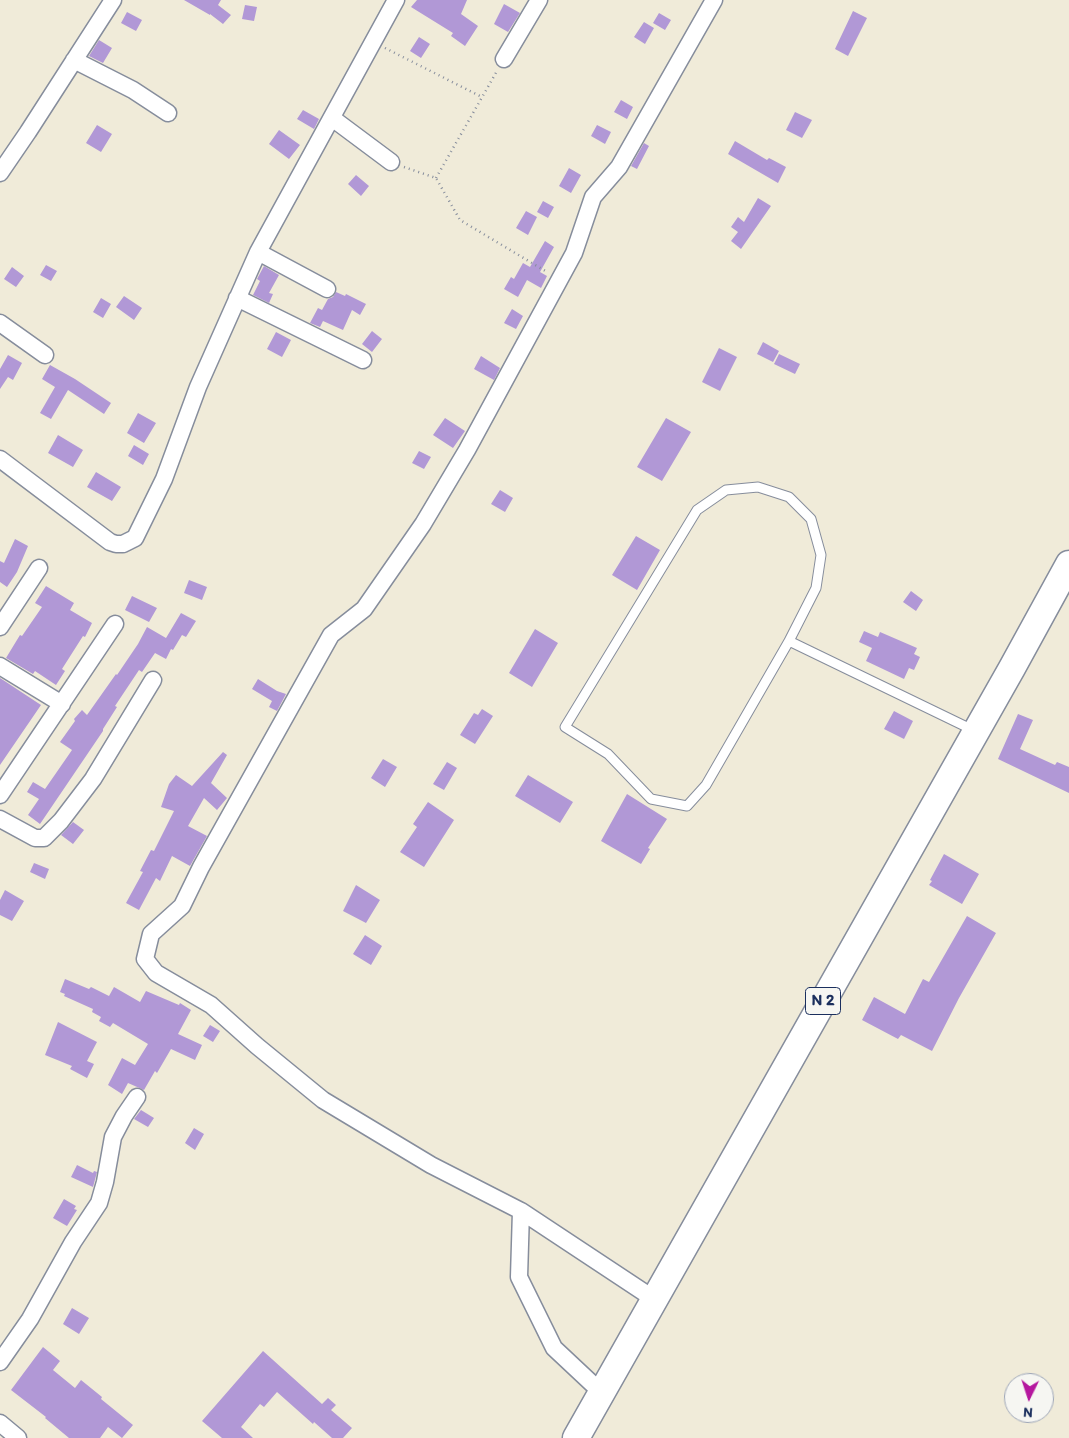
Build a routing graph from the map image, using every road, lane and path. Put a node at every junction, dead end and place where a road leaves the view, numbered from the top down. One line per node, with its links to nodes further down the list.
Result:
1 (113, 0): 7 (street)
2 (396, 0): 5 (street)
3 (539, 0): 6 (street)
4 (714, 0): 15 (street)
5 (374, 42): 8 (path); 10 (street)
6 (504, 59): 8 (path)
7 (74, 60): 9 (street); 12 (street)
8 (482, 97): 13 (path)
9 (168, 113)
10 (332, 118): 11 (street); 14 (street)
11 (391, 162): 13 (path)
12 (0, 173)
13 (436, 178): 15 (path)
14 (258, 252): 16 (street); 17 (street)
15 (560, 279): 34 (street)
16 (326, 289)
17 (237, 298): 20 (street); 21 (street)
18 (0, 323): 19 (street)
19 (45, 355)
20 (363, 360)
21 (0, 459)
22 (1069, 564): 30 (main road, N 2)
23 (39, 568): 25 (street)
24 (115, 624): 29 (street)
25 (0, 627)
26 (789, 640): 26 (lane); 30 (lane)
27 (0, 666): 29 (street)
28 (153, 680): 32 (street)
29 (62, 704): 31 (street)
30 (976, 731): 35 (main road, N 2)
31 (0, 795)
32 (0, 819)
33 (137, 1097): 36 (street)
34 (521, 1211): 35 (street); 37 (street)
35 (654, 1299): 37 (main road, N 2)
36 (0, 1362)
37 (602, 1393): 40 (main road, N 2)
38 (0, 1423): 39 (street)
39 (18, 1438)
40 (576, 1438)

